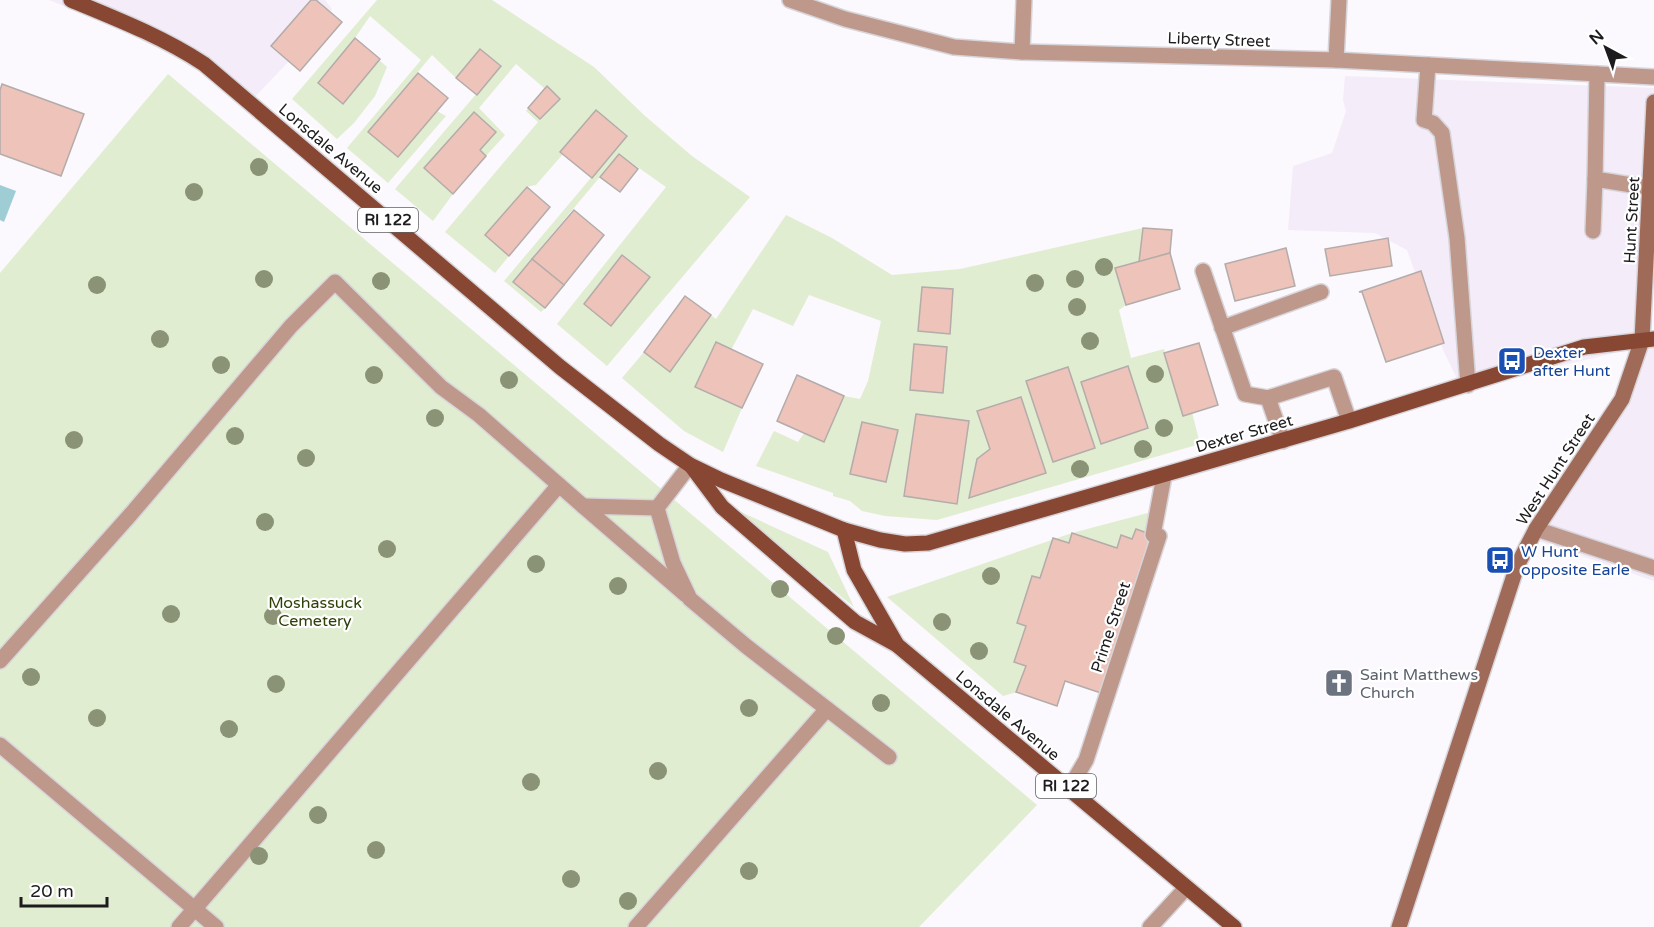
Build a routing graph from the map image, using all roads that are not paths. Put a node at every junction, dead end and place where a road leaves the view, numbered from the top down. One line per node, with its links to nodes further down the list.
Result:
1 (72, 0): 22 (main road, Lonsdale Avenue / RI 122)
2 (790, 0): 5 (street, Liberty Street)
3 (1024, 0): 5 (street)
4 (1339, 0): 6 (street)
5 (1022, 52): 6 (street, Liberty Street)
6 (1335, 60): 7 (street, Liberty Street)
7 (1428, 65): 8 (street, Liberty Street); 18 (street)
8 (1597, 74): 9 (street, Liberty Street); 11 (street)
9 (1654, 77)
10 (1654, 102): 12 (main road, Hunt Street)
11 (1595, 179): 12 (street); 13 (street)
12 (1650, 188): 17 (main road, Hunt Street)
13 (1593, 231)
14 (1203, 271): 16 (street)
15 (1321, 292): 16 (street)
16 (1222, 328): 19 (street)
17 (1648, 340): 18 (main road, Dexter Street); 27 (main road, West Hunt Street)
18 (1468, 385): 20 (main road, Dexter Street)
19 (1268, 398): 20 (street); 21 (street)
20 (1349, 421): 21 (main road, Dexter Street)
21 (1283, 441): 23 (main road, Dexter Street)
22 (690, 465): 26 (street); 28 (main road, Lonsdale Avenue / RI 122); 31 (main road, Lonsdale Avenue / RI 122)
23 (1164, 476): 28 (main road, Dexter Street); 36 (street, Prime Street)
24 (559, 485): 25 (street); 32 (street); 38 (street)
25 (583, 506): 26 (street); 30 (street)
26 (657, 508): 30 (street)
27 (1536, 529): 29 (street); 44 (main road, West Hunt Street)
28 (844, 530): 31 (main road, Lonsdale Avenue / RI 122)
29 (1654, 568)
30 (690, 599): 33 (street)
31 (897, 645): 36 (main road, Lonsdale Avenue / RI 122)
32 (0, 661)
33 (827, 709): 35 (street); 41 (street)
34 (0, 745): 38 (street)
35 (889, 757)
36 (1070, 789): 37 (main road, Lonsdale Avenue / RI 122)
37 (1186, 888): 42 (street); 43 (main road, Lonsdale Avenue / RI 122)
38 (194, 909): 39 (street); 40 (street)
39 (179, 927)
40 (216, 927)
41 (636, 927)
42 (1150, 927)
43 (1234, 927)
44 (1399, 927)

